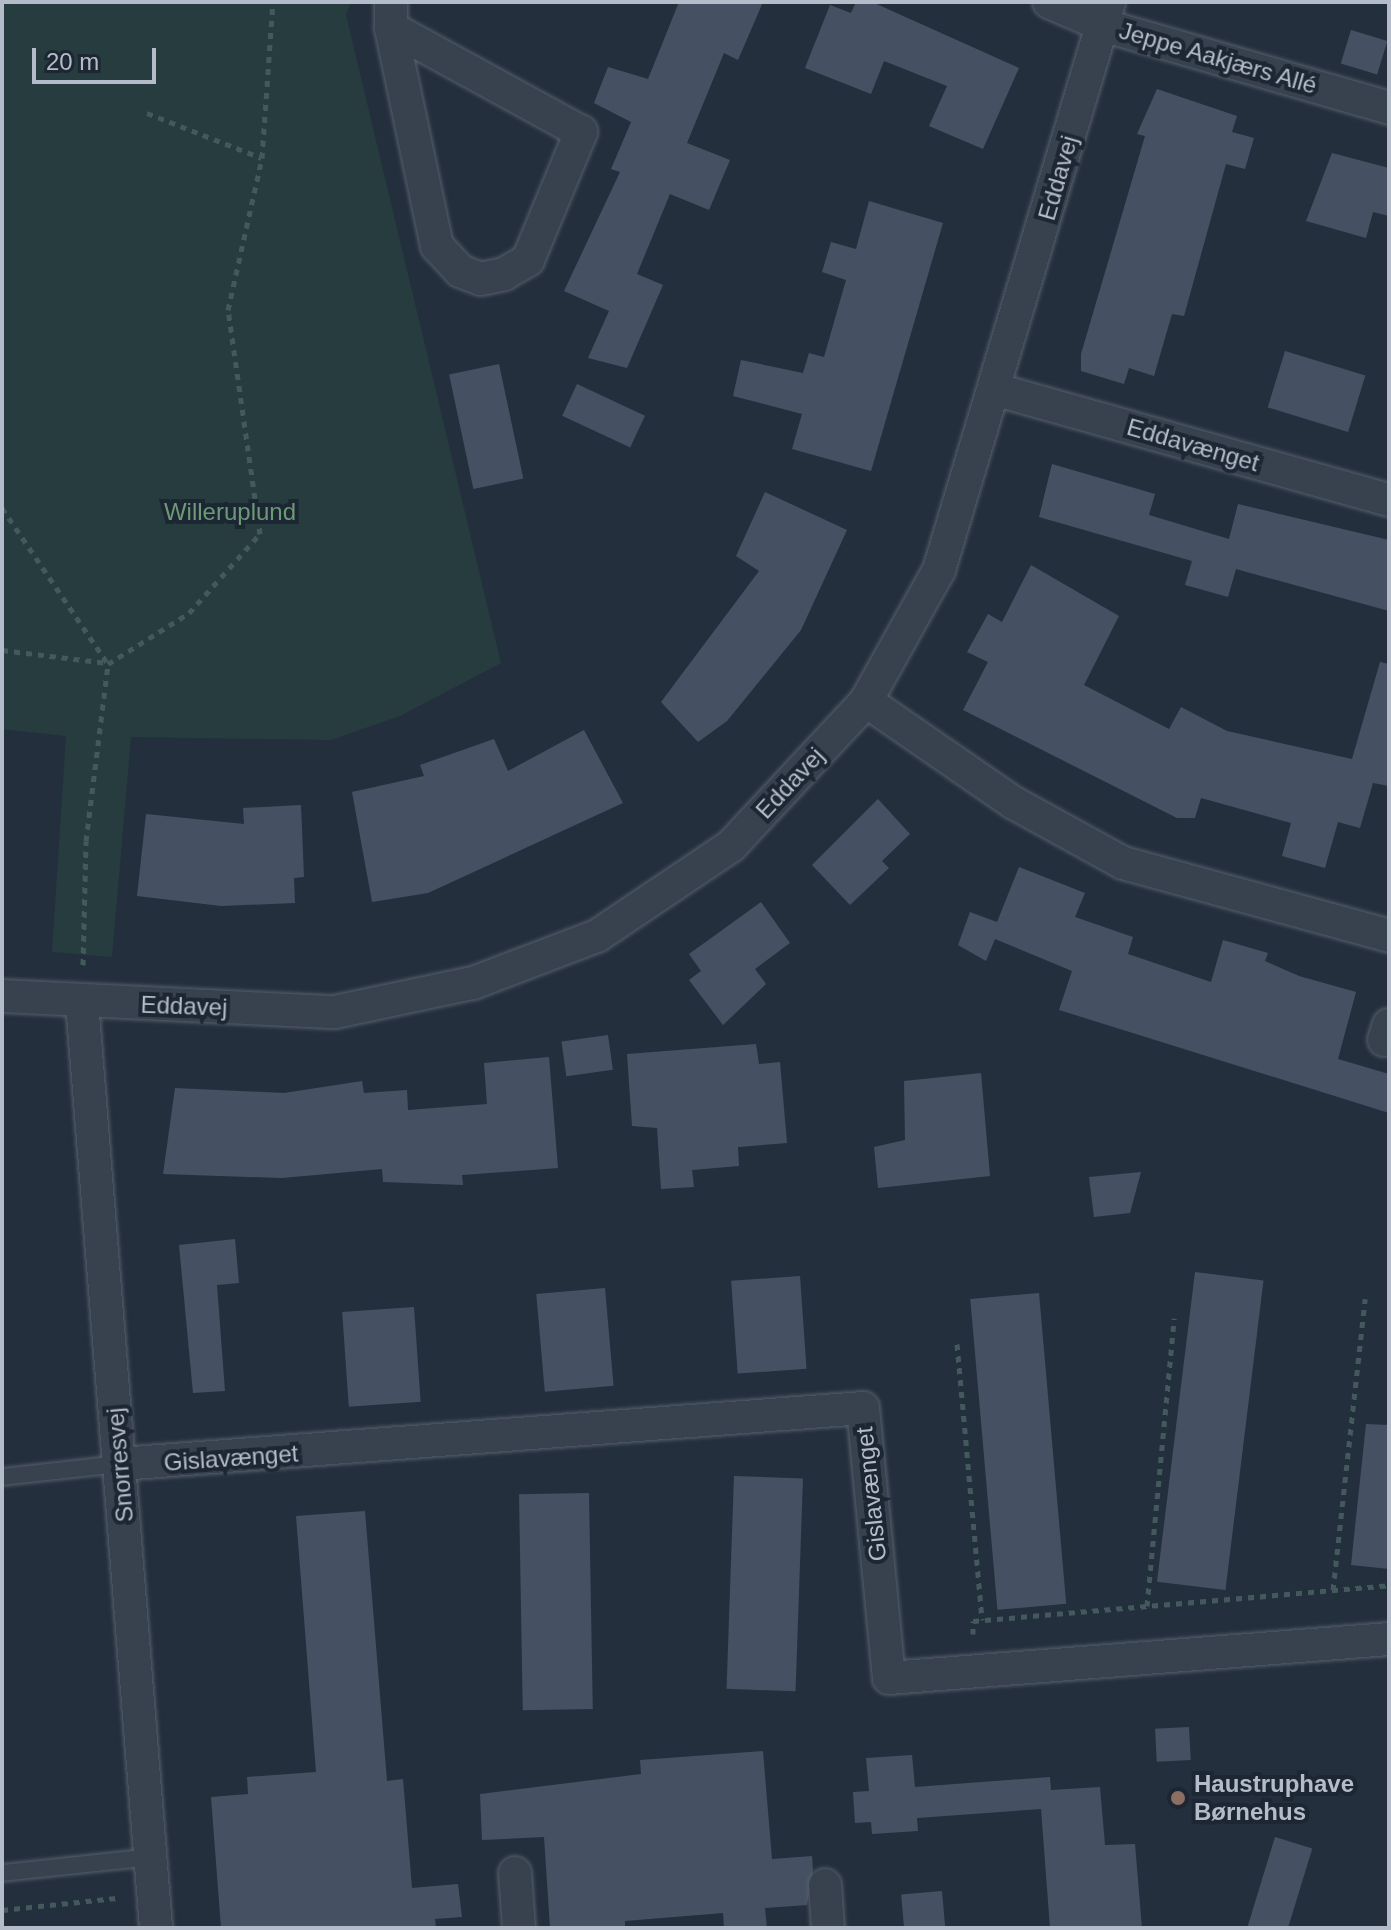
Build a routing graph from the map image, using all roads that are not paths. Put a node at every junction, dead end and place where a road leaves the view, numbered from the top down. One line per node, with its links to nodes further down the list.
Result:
1 (1049, 2): 2 (street, Jeppe Aakjærs Allé)
2 (1105, 13): 4 (street, Jeppe Aakjærs Allé); 5 (street, Eddavej)
3 (391, 15): 3 (street)
4 (1389, 108)
5 (997, 390): 6 (street, Eddavænget); 7 (street, Eddavej)
6 (1389, 500)
7 (866, 701): 8 (street); 10 (street, Eddavej)
8 (1389, 936)
9 (2, 996): 10 (street, Eddavej)
10 (82, 1002): 11 (street, Snorresvej)
11 (120, 1464): 12 (lane); 13 (street, Gislavænget); 14 (street, Snorresvej)
12 (2, 1477)
13 (1389, 1639)
14 (151, 1857): 15 (lane); 18 (street, Snorresvej)
15 (2, 1873)
16 (515, 1873): 19 (street)
17 (825, 1885): 20 (street)
18 (156, 1928)
19 (519, 1928)
20 (828, 1928)

